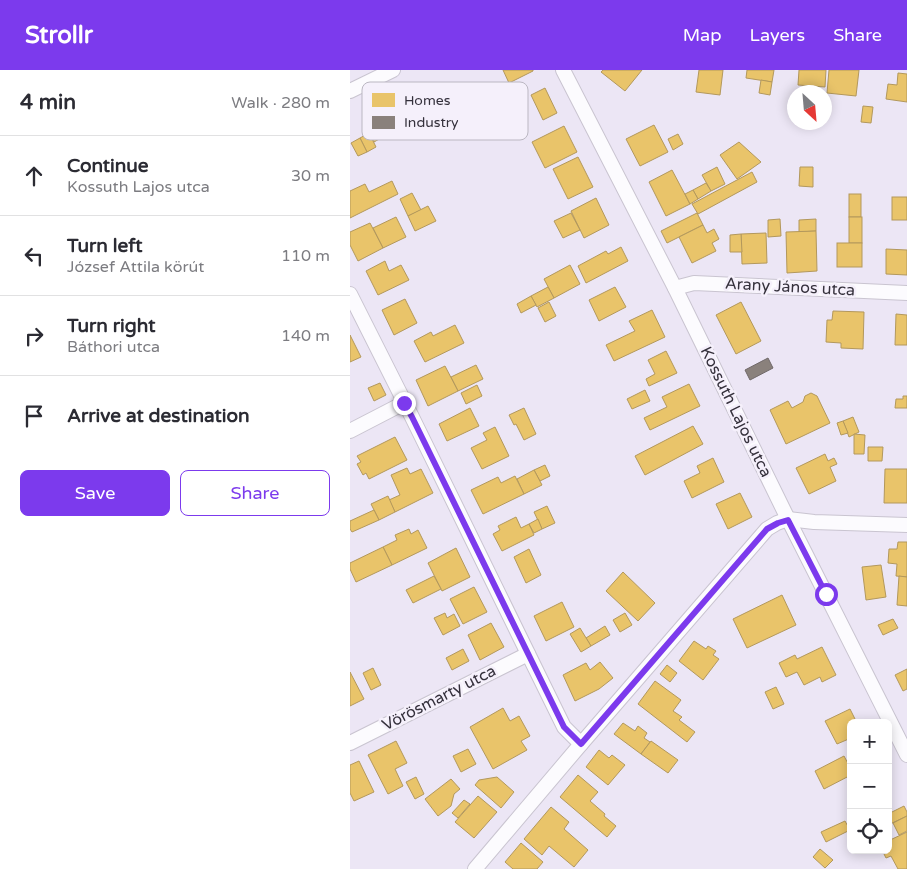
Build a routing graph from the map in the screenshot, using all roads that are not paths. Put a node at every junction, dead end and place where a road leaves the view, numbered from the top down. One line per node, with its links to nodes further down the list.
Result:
1 (393, 70): 3 (street)
2 (563, 70): 6 (street, Kossuth Lajos utca)
3 (368, 82)
4 (362, 85): 5 (street)
5 (350, 91)
6 (674, 288): 7 (street, Arany János utca); 11 (street, Kossuth Lajos utca)
7 (907, 293)
8 (350, 294): 9 (street)
9 (404, 403): 10 (street); 13 (street)
10 (350, 430)
11 (788, 520): 12 (street); 15 (street); 16 (street, Kossuth Lajos utca)
12 (907, 525)
13 (528, 654): 14 (street, Vörösmarty utca); 15 (street)
14 (350, 743)
15 (581, 744): 17 (street)
16 (907, 755)
17 (475, 869)

